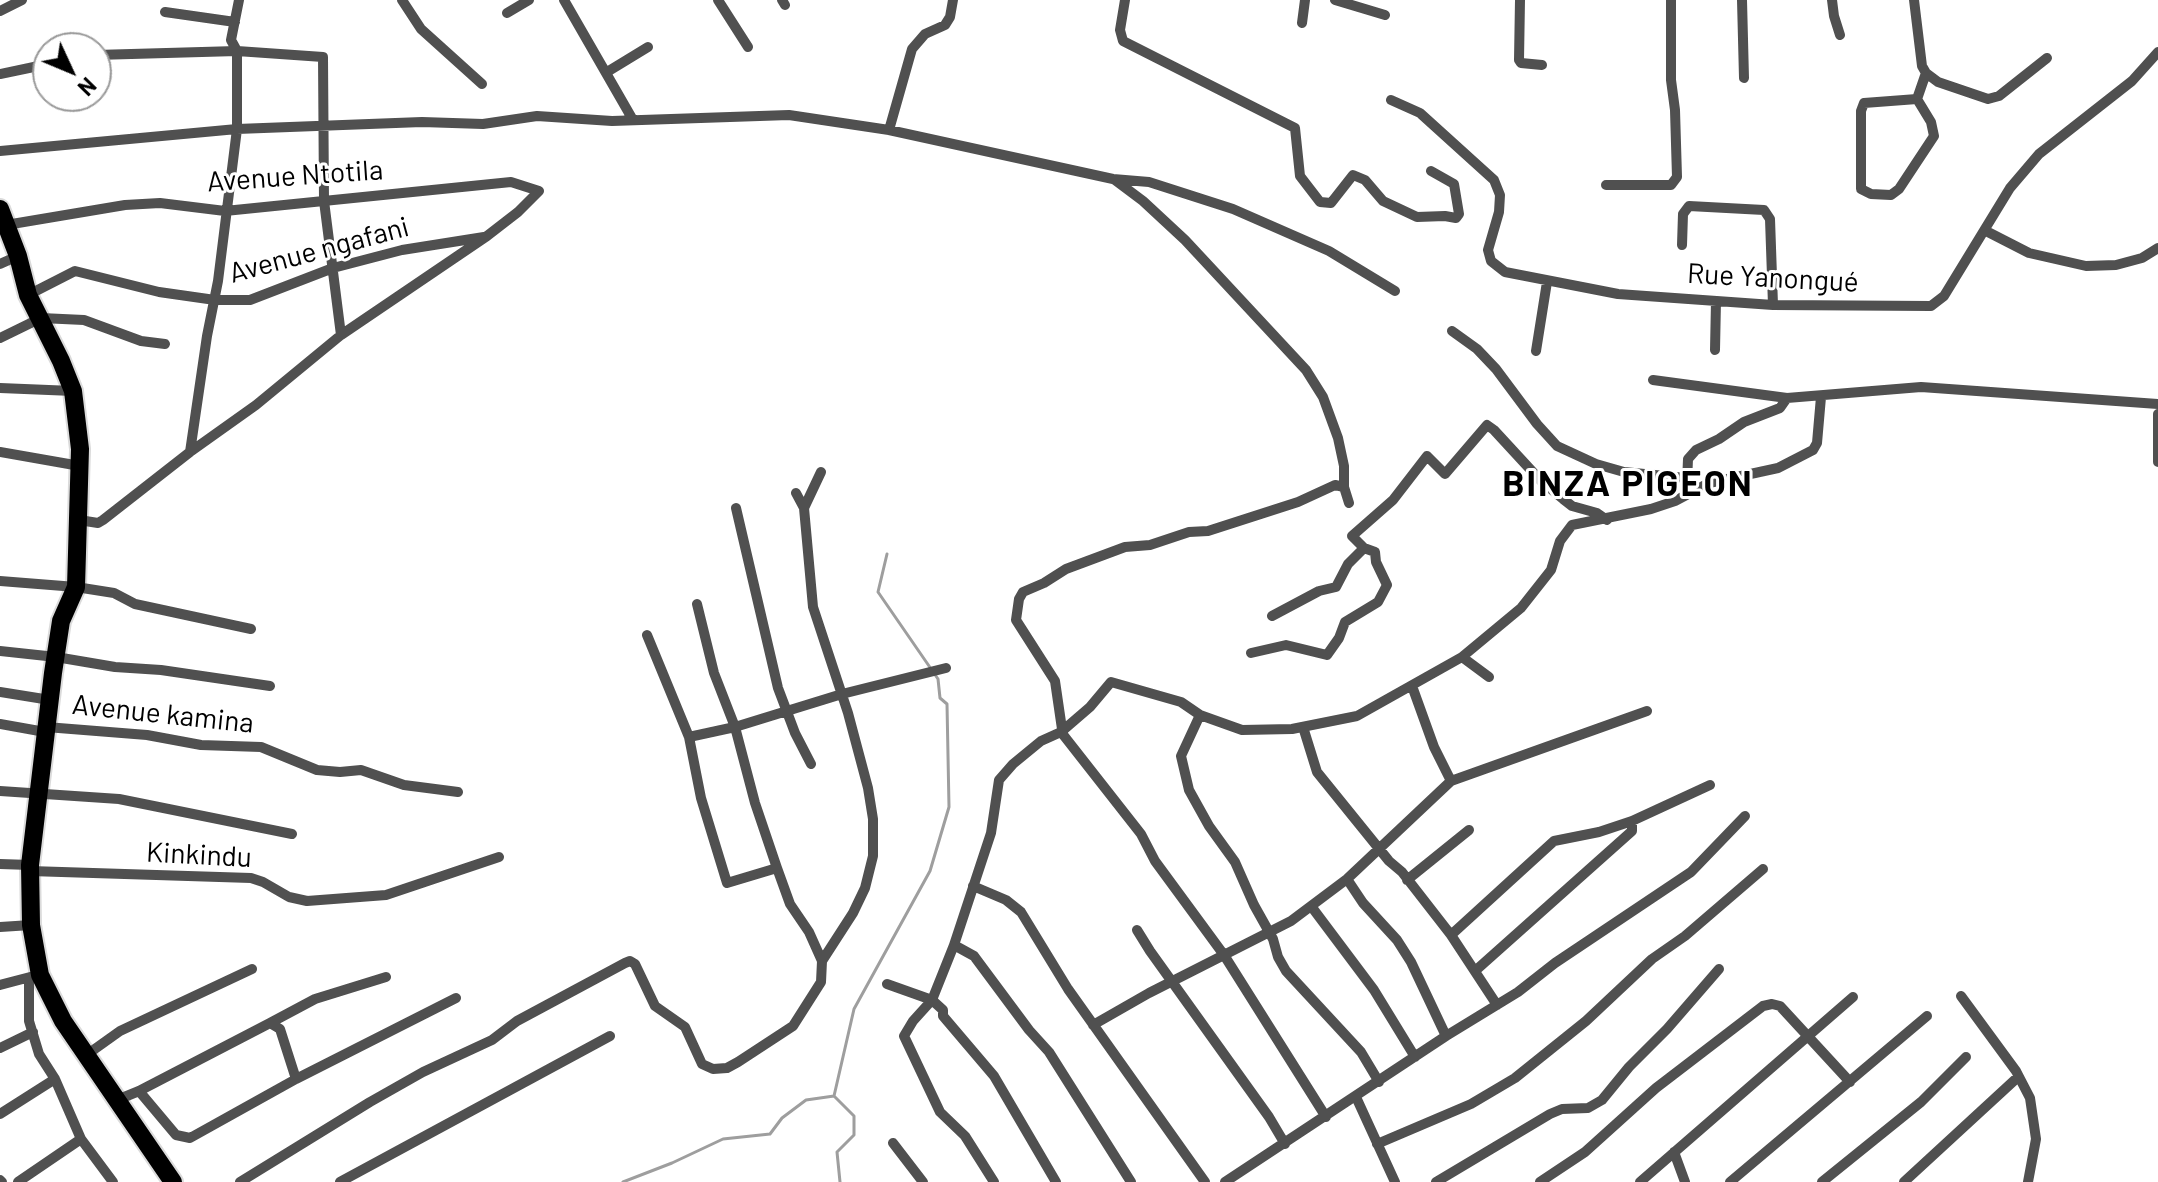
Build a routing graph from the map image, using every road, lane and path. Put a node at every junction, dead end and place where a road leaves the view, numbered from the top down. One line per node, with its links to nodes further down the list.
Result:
1 (22, 0): 16 (street)
2 (239, 0): 20 (street)
3 (402, 0): 35 (street)
4 (529, 0): 18 (street)
5 (564, 0): 31 (street)
6 (718, 0): 24 (street)
7 (953, 0): 41 (street)
8 (1125, 0): 43 (street)
9 (1305, 0): 21 (street)
10 (1335, 0): 19 (street)
11 (1520, 0): 29 (street)
12 (1671, 0): 45 (street)
13 (1742, 0): 34 (street)
14 (1832, 0): 22 (street)
15 (1914, 0): 32 (street)
16 (0, 11)
17 (165, 12): 20 (street)
18 (507, 13)
19 (1385, 15)
20 (235, 22): 25 (street)
21 (1302, 23)
22 (1840, 35)
23 (648, 47): 31 (street)
24 (748, 47)
25 (237, 51): 27 (street); 39 (street); 40 (street)
26 (2158, 52): 49 (street, Rue Yanongué)
27 (112, 55)
28 (2047, 58): 32 (street)
29 (1542, 65)
30 (32, 67): 33 (street)
31 (607, 72): 38 (street)
32 (1926, 73): 36 (street)
33 (0, 74)
34 (1744, 78)
35 (482, 84)
36 (1917, 99): 36 (street)
37 (1391, 100): 56 (street, Rue Yanongué)
38 (633, 120): 39 (street); 41 (street)
39 (323, 126): 40 (street); 46 (street)
40 (237, 129): 42 (street); 47 (street)
41 (889, 130): 44 (street)
42 (0, 151)
43 (1431, 171)
44 (1113, 179): 57 (street); 82 (street)
45 (1606, 185)
46 (324, 201): 47 (street, Avenue Ntotila); 50 (street, Avenue Ntotila); 55 (street)
47 (225, 211): 48 (street, Avenue Ntotila); 59 (street)
48 (3, 217): 53 (highway)
49 (1986, 231): 52 (street); 61 (street, Rue Yanongué)
50 (487, 236): 55 (street, Avenue ngafani); 64 (street)
51 (1682, 245): 61 (street)
52 (2158, 248)
53 (18, 256): 54 (street); 58 (highway)
54 (0, 264)
55 (333, 268): 59 (street, Avenue ngafani); 64 (street)
56 (1547, 282): 60 (street, Rue Yanongué); 68 (street)
57 (1395, 291)
58 (28, 295): 59 (street, Avenue ngafani); 62 (highway)
59 (215, 300): 77 (street)
60 (1716, 301): 61 (street, Rue Yanongué); 67 (street)
61 (1773, 305)
62 (41, 318): 65 (street); 66 (street); 71 (highway)
63 (1452, 331): 81 (street)
64 (341, 335): 77 (street)
65 (0, 338)
66 (165, 344)
67 (1715, 350)
68 (1536, 351)
69 (1653, 380): 73 (street)
70 (0, 388): 71 (street)
71 (73, 391): 79 (highway)
72 (1821, 397): 73 (street); 74 (street); 83 (street)
73 (1787, 398): 81 (street)
74 (2158, 404)
75 (2158, 414): 78 (street)
76 (0, 452): 79 (street)
77 (190, 452): 88 (street)
78 (2158, 462)
79 (80, 466): 88 (highway)
80 (821, 472): 87 (street)
81 (1686, 478): 83 (street)
82 (1344, 487): 85 (street); 115 (street)
83 (1693, 490): 89 (street)
84 (796, 493): 87 (street)
85 (1349, 503)
86 (736, 508): 108 (street)
87 (804, 508): 106 (street)
88 (79, 520): 92 (highway)
89 (1607, 520): 90 (street); 100 (street)
90 (1364, 548): 94 (street); 98 (street)
91 (0, 581): 92 (street)
92 (76, 587): 95 (street); 99 (highway)
93 (697, 604): 112 (street)
94 (1272, 616)
95 (251, 629)
96 (647, 635): 116 (street)
97 (0, 651): 99 (street)
98 (1251, 653)
99 (56, 657): 103 (street); 107 (highway)
100 (1462, 657): 102 (street); 104 (street)
101 (946, 668): 106 (street)
102 (1489, 677)
103 (270, 686)
104 (1412, 686): 113 (street); 118 (street)
105 (0, 692): 107 (street)
106 (842, 694): 108 (street); 144 (street)
107 (50, 700): 114 (highway)
108 (787, 711): 112 (street); 117 (street)
109 (1647, 711): 118 (street)
110 (1200, 715): 113 (street); 115 (street); 140 (street)
111 (0, 724): 114 (street, Avenue kamina)
112 (735, 727): 116 (street); 131 (street)
113 (1303, 727): 127 (street)
114 (46, 730): 121 (street, Avenue kamina); 122 (highway)
115 (1062, 731): 135 (street); 143 (street)
116 (689, 737): 131 (street)
117 (811, 764)
118 (1451, 781): 127 (street)
119 (1710, 785): 124 (street)
120 (0, 791): 122 (street)
121 (458, 792)
122 (40, 795): 126 (street); 130 (highway)
123 (1745, 816): 157 (street)
124 (1632, 821): 141 (street); 147 (street)
125 (1469, 830): 134 (street)
126 (292, 834)
127 (1380, 849): 133 (street); 134 (street)
128 (499, 857): 130 (street, Kinkindu)
129 (0, 864): 130 (street, Kinkindu)
130 (30, 868): 137 (highway)
131 (777, 868): 144 (street)
132 (1763, 869): 182 (street)
133 (1347, 879): 136 (street); 163 (street)
134 (1407, 880): 141 (street)
135 (973, 886): 142 (street); 160 (street)
136 (1311, 906): 140 (street); 167 (street)
137 (31, 925): 138 (street); 148 (highway)
138 (0, 927)
139 (1137, 930): 150 (street)
140 (1269, 932): 143 (street); 172 (street)
141 (1451, 935): 147 (street)
142 (954, 945): 156 (street); 192 (street)
143 (1224, 955): 150 (street); 178 (street)
144 (822, 961): 187 (street)
145 (252, 969): 166 (street)
146 (1719, 969): 196 (street)
147 (1475, 971): 157 (street)
148 (34, 976): 152 (street); 161 (street); 166 (highway)
149 (386, 977): 159 (street)
150 (1173, 980): 160 (street); 181 (street)
151 (887, 984): 156 (street)
152 (0, 985)
153 (1961, 996): 169 (street)
154 (1853, 997): 164 (street)
155 (456, 998): 171 (street)
156 (932, 1000): 190 (street); 191 (street)
157 (1497, 1005): 163 (street)
158 (1927, 1016): 173 (street)
159 (270, 1023): 171 (street); 174 (street)
160 (1093, 1025): 193 (street)
161 (33, 1032): 165 (street); 170 (street)
162 (610, 1036): 188 (street)
163 (1446, 1036): 167 (street)
164 (1807, 1036): 173 (street); 183 (street); 197 (street)
165 (0, 1048)
166 (85, 1056): 176 (highway)
167 (1415, 1057): 172 (street)
168 (1966, 1057): 201 (street)
169 (2018, 1077): 202 (street); 203 (street)
170 (55, 1079): 177 (street); 179 (street)
171 (296, 1079): 174 (street)
172 (1379, 1082): 175 (street)
173 (1850, 1082): 200 (street)
174 (139, 1091): 176 (street)
175 (1356, 1097): 178 (street); 182 (street)
176 (117, 1100): 186 (highway)
177 (0, 1114)
178 (1326, 1117): 181 (street)
179 (81, 1139): 184 (street); 185 (street)
180 (893, 1143): 189 (street)
181 (1285, 1144): 194 (street)
182 (1377, 1144): 195 (street)
183 (1674, 1152): 198 (street); 199 (street)
184 (18, 1182)
185 (113, 1182)
186 (173, 1182)
187 (240, 1182)
188 (340, 1182)
189 (923, 1182)
190 (994, 1182)
191 (1056, 1182)
192 (1131, 1182)
193 (1205, 1182)
194 (1225, 1182)
195 (1395, 1182)
196 (1436, 1182)
197 (1540, 1182)
198 (1640, 1182)
199 (1685, 1182)
200 (1730, 1182)
201 (1822, 1182)
202 (1904, 1182)
203 (2028, 1182)

